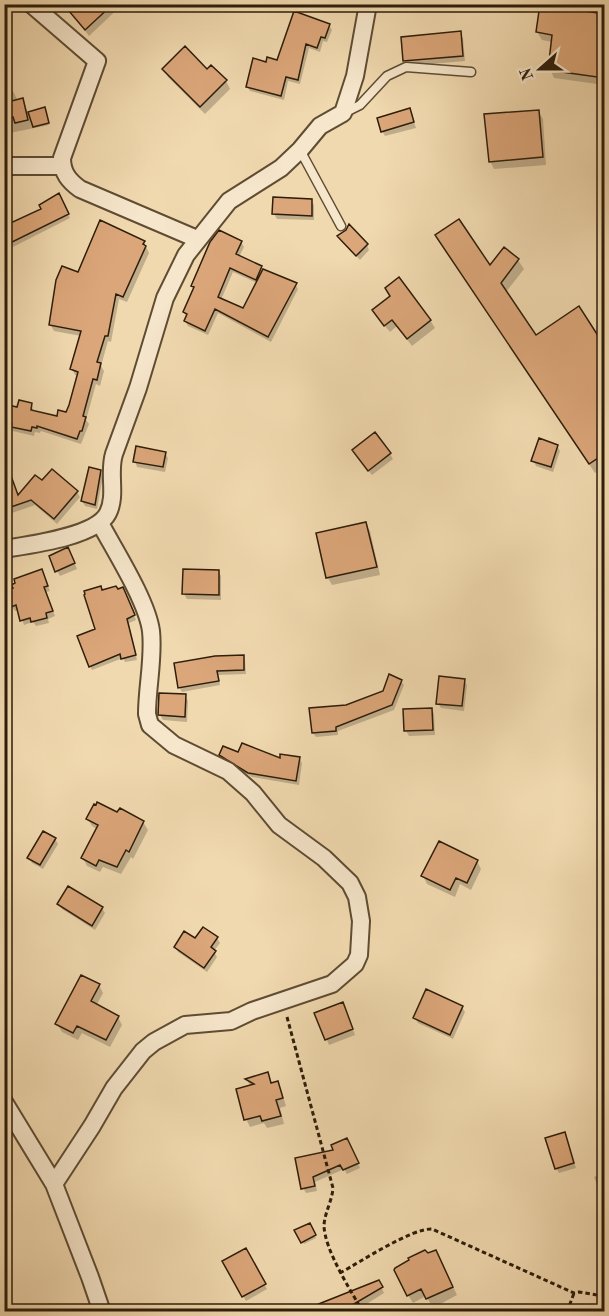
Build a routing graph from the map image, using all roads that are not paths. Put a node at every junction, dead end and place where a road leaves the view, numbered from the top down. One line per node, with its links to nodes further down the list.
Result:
1 (31, 4): 7 (street)
2 (368, 4): 4 (street)
3 (471, 72): 4 (lane)
4 (342, 113): 5 (street)
5 (300, 150): 8 (lane); 9 (street)
6 (4, 166): 7 (street)
7 (62, 166): 9 (street)
8 (341, 226)
9 (197, 239): 10 (street)
10 (100, 523): 11 (street); 13 (street)
11 (4, 549)
12 (4, 1102): 13 (street)
13 (54, 1184): 14 (street)
14 (102, 1311)

